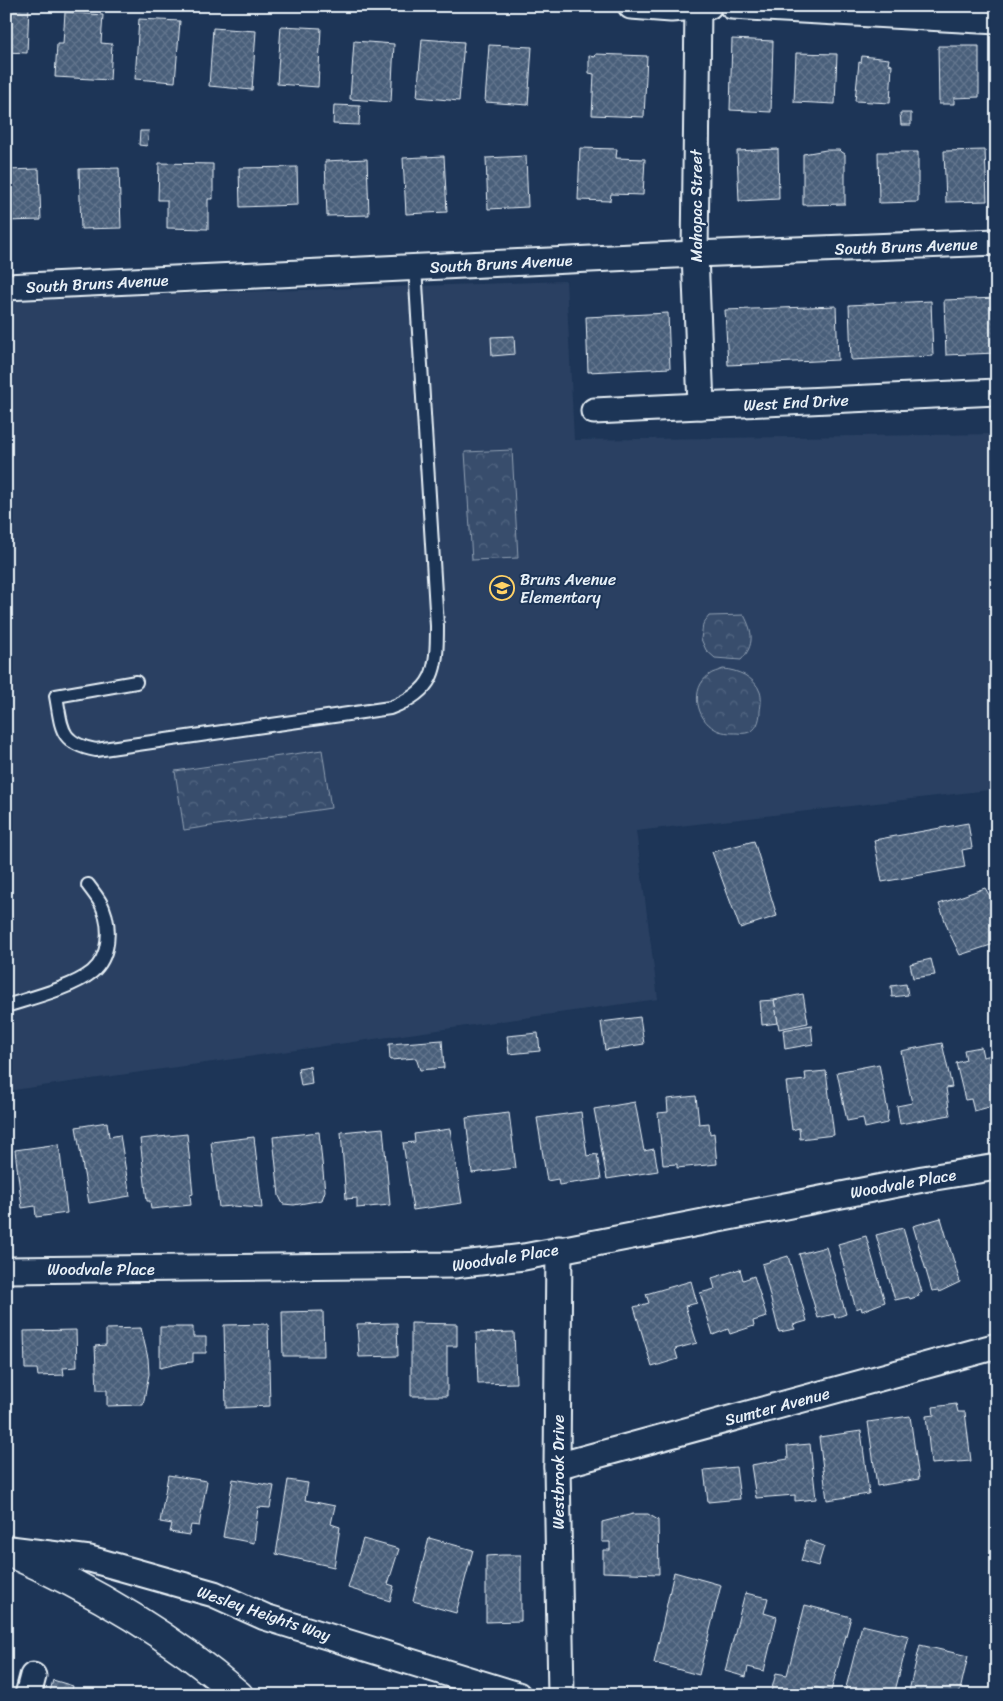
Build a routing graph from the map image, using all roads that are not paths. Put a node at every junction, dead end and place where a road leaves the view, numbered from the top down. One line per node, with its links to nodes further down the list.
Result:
1 (631, 6): 2 (street)
2 (702, 6): 6 (street, Mahopac Street)
3 (732, 6): 4 (street)
4 (997, 21)
5 (997, 242): 6 (street, South Bruns Avenue)
6 (695, 254): 7 (street, South Bruns Avenue); 10 (street, Mahopac Street)
7 (415, 267): 8 (street, South Bruns Avenue); 12 (lane)
8 (6, 287)
9 (997, 392): 10 (street, West End Drive)
10 (701, 406): 11 (street, West End Drive)
11 (594, 411)
12 (136, 682)
13 (88, 885): 14 (lane)
14 (6, 1006)
15 (997, 1167): 16 (street, Woodvale Place)
16 (559, 1249): 17 (street, Woodvale Place); 19 (street, Westbrook Drive)
17 (6, 1270)
18 (997, 1346): 19 (street, Sumter Avenue)
19 (558, 1466): 23 (street, Westbrook Drive)
20 (6, 1550): 21 (main road); 22 (street, Wesley Heights Way)
21 (239, 1695)
22 (518, 1695)
23 (561, 1695)

